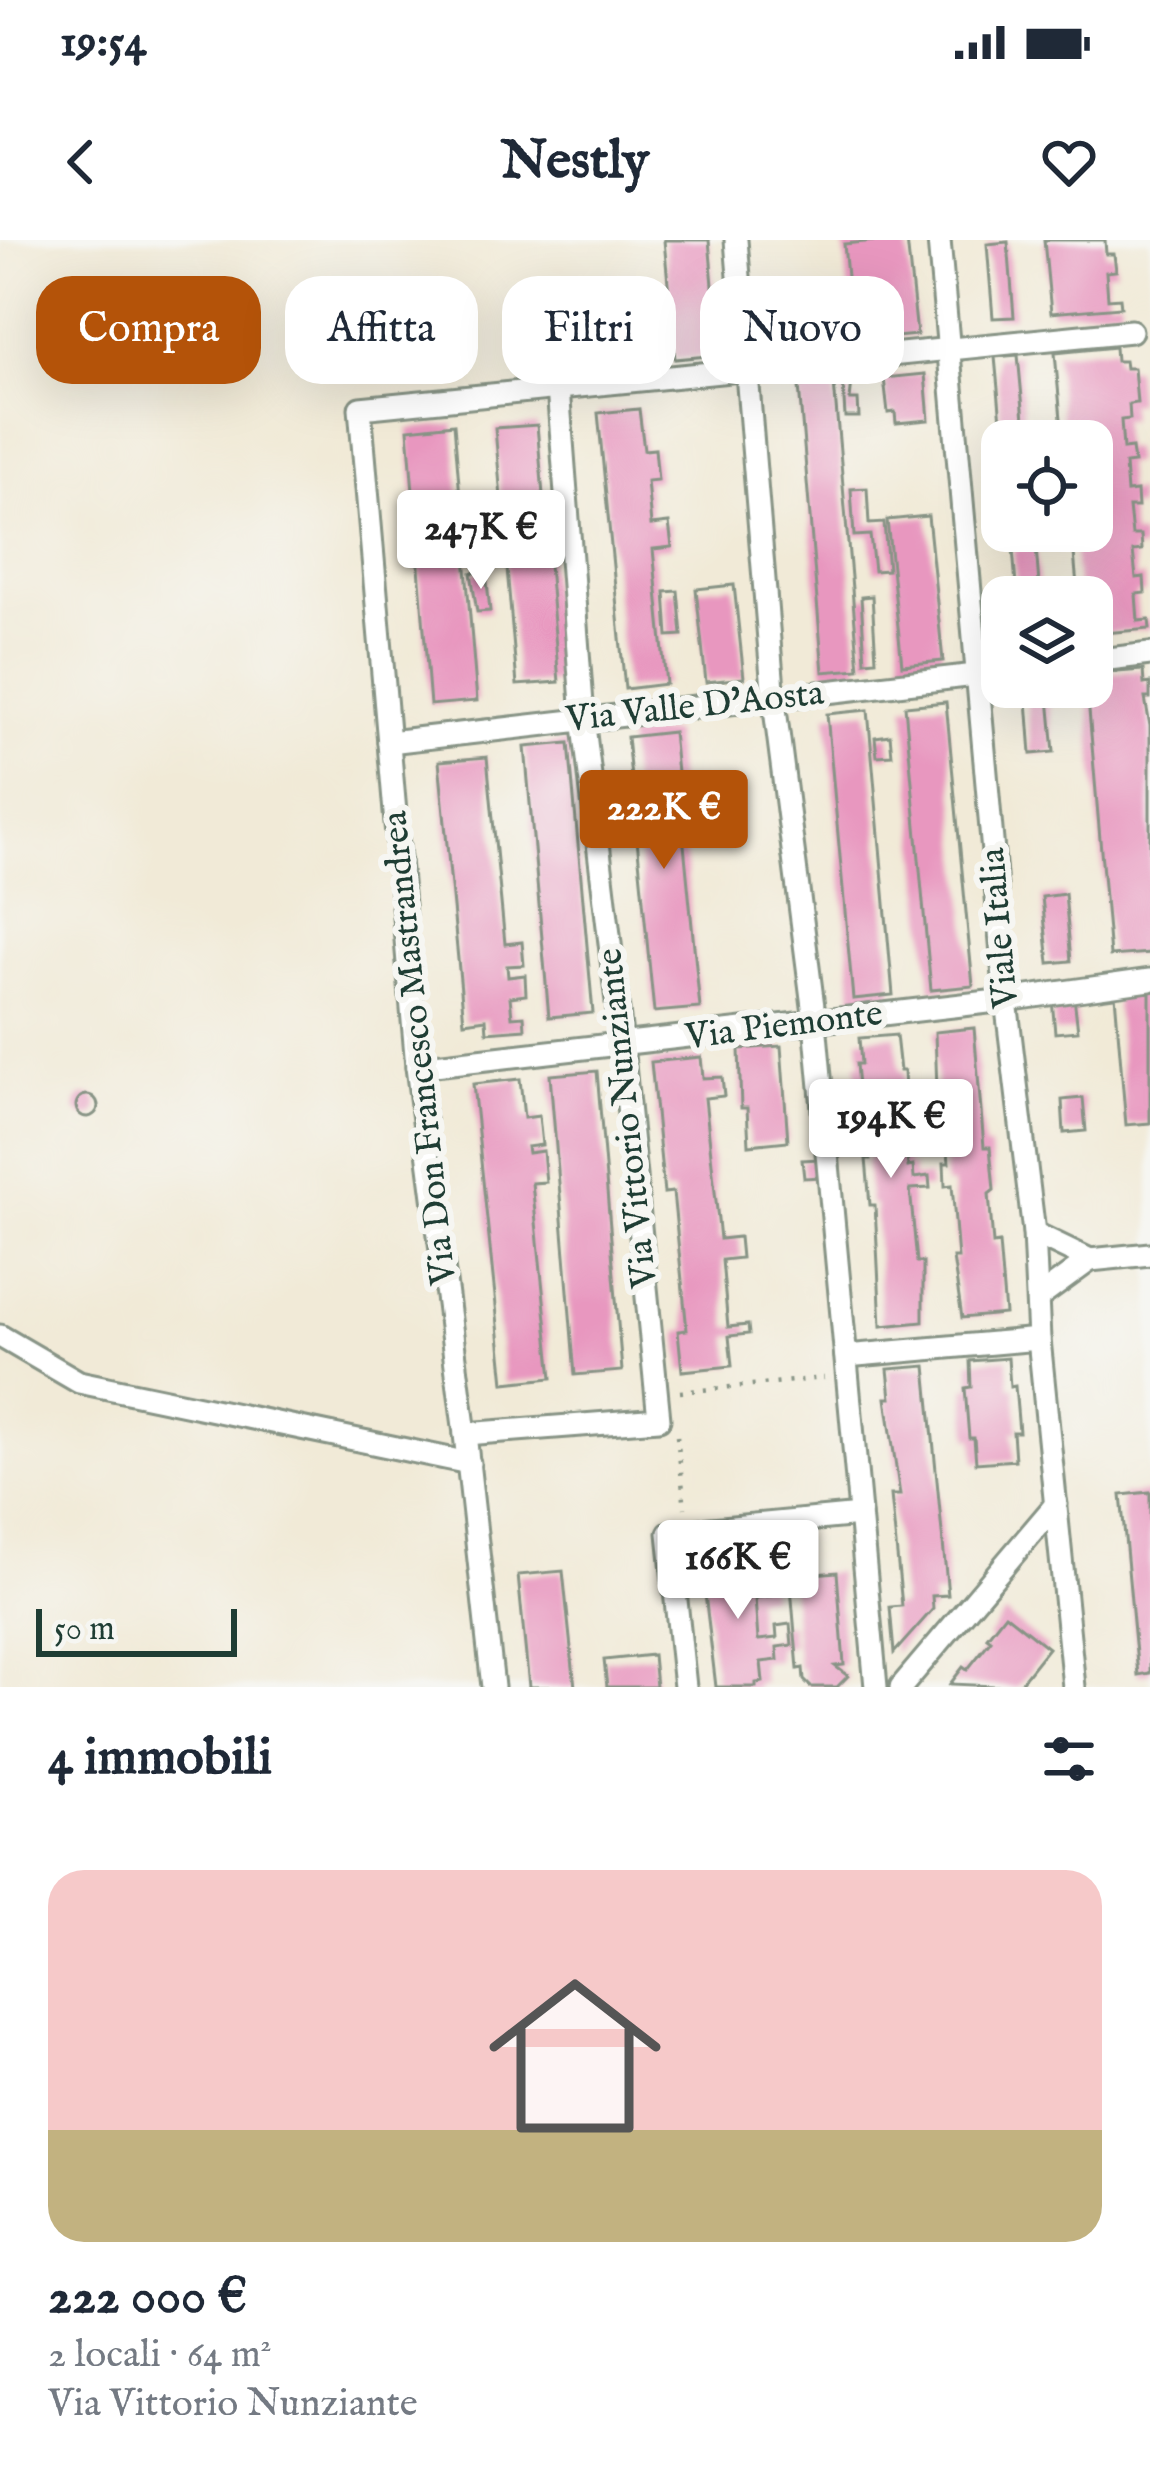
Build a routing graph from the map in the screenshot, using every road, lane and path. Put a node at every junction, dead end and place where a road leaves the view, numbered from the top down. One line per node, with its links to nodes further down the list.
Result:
1 (736, 240): 3 (street)
2 (939, 240): 5 (street, Viale Italia)
3 (740, 276)
4 (1131, 332): 5 (street)
5 (950, 348): 6 (street); 13 (street, Viale Italia)
6 (904, 353)
7 (700, 375): 9 (street)
8 (750, 384): 14 (street)
9 (558, 388): 15 (street, Via Vittorio Nunziante); 16 (street, Via Don Francesco Mastrandrea)
10 (1150, 654): 11 (street)
11 (1113, 658)
12 (981, 674): 13 (street, Via Valle D'Aosta)
13 (976, 675): 14 (street, Via Valle D'Aosta); 18 (street, Viale Italia)
14 (774, 701): 15 (street, Via Valle D'Aosta); 19 (street)
15 (583, 717): 16 (street, Via Valle D'Aosta); 20 (street, Via Vittorio Nunziante)
16 (389, 742): 21 (street, Via Don Francesco Mastrandrea)
17 (1150, 980): 18 (street, Via Piemonte)
18 (1006, 1000): 19 (street, Via Piemonte); 22 (street, Viale Italia)
19 (815, 1022): 20 (street, Via Piemonte); 28 (street)
20 (622, 1044): 21 (street, Via Piemonte); 29 (street, Via Vittorio Nunziante)
21 (416, 1067): 30 (street, Via Don Francesco Mastrandrea)
22 (1034, 1233): 24 (street); 25 (street, Viale Italia)
23 (1150, 1254): 24 (street)
24 (1090, 1260): 25 (street)
25 (1038, 1298): 27 (street, Viale Italia)
26 (0, 1336): 31 (street)
27 (1040, 1339): 28 (street); 32 (street, Viale Italia)
28 (847, 1366): 29 (path); 33 (street)
29 (664, 1393): 30 (street, Via Vittorio Nunziante); 34 (path)
30 (465, 1434): 31 (street, Via Don Francesco Mastrandrea)
31 (469, 1462): 35 (street, Via Don Francesco Mastrandrea)
32 (1056, 1504): 38 (street); 39 (street, Viale Italia)
33 (860, 1515): 34 (street); 37 (street)
34 (678, 1533): 36 (street)
35 (493, 1687)
36 (685, 1687)
37 (876, 1687)
38 (901, 1687)
39 (1074, 1687)

